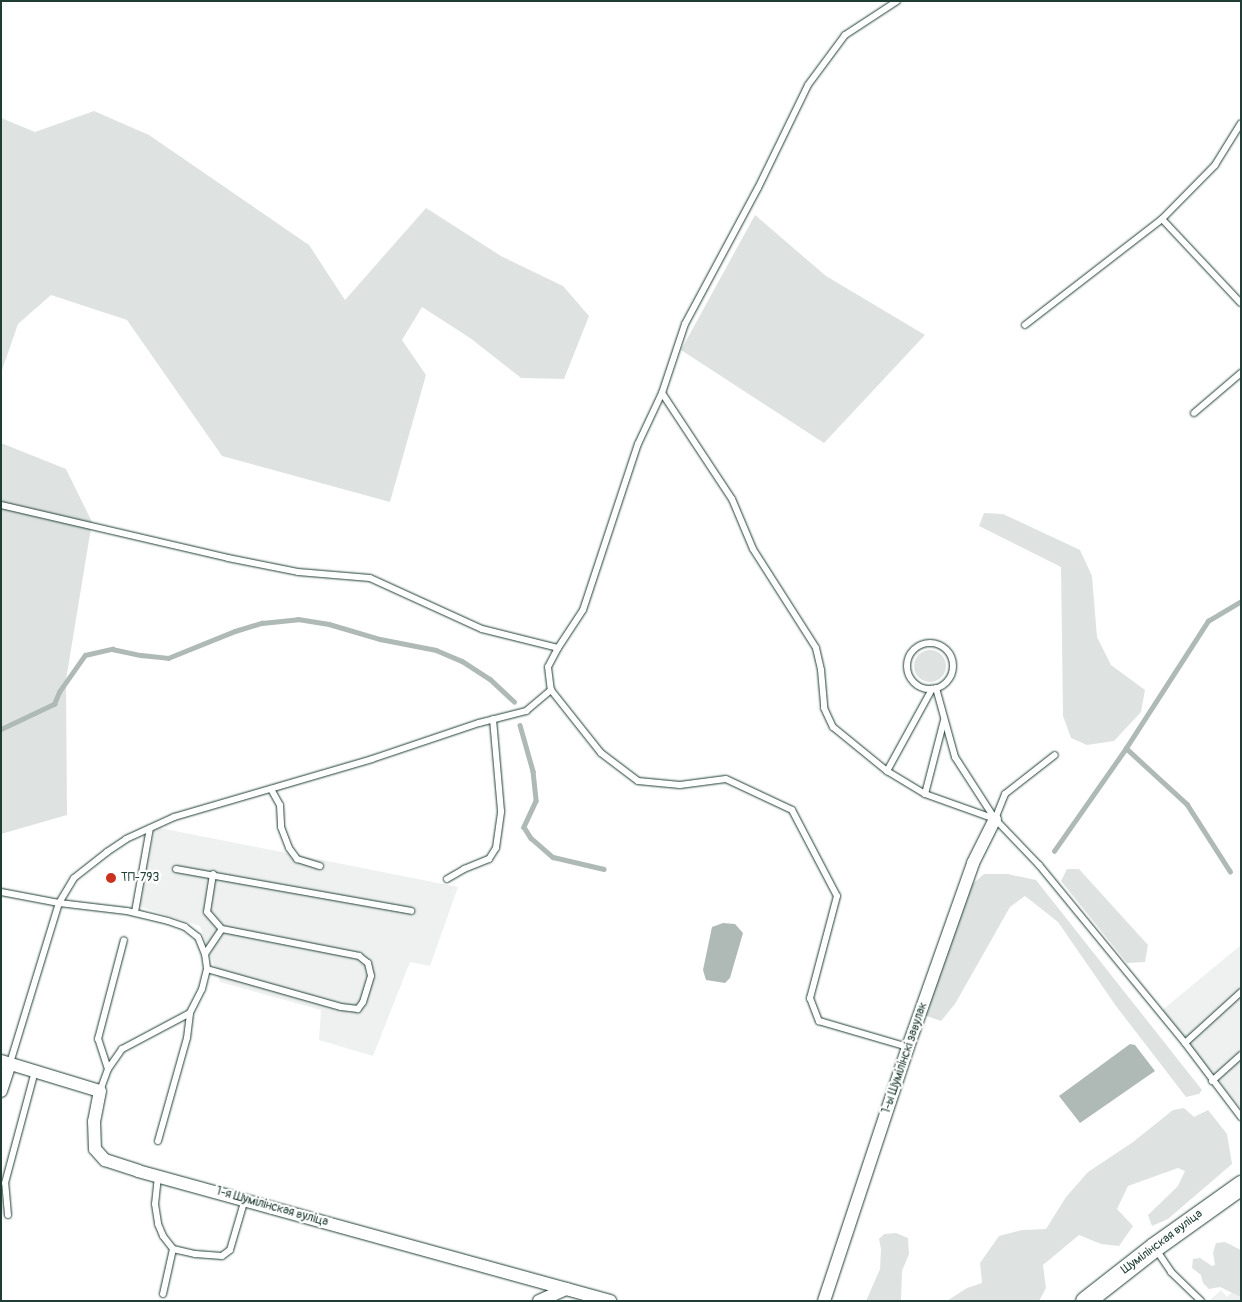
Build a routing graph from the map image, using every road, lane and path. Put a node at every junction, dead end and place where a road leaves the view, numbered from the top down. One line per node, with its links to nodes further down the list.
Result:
1 (897, 1): 7 (lane)
2 (1241, 123): 3 (lane)
3 (1162, 219): 4 (lane); 5 (lane)
4 (1241, 303)
5 (1025, 325)
6 (1241, 373): 8 (lane)
7 (662, 393): 10 (lane); 16 (lane)
8 (1194, 413)
9 (1, 505): 10 (lane)
10 (558, 648): 12 (lane)
11 (934, 689): 11 (lane); 13 (lane); 16 (lane)
12 (551, 690): 14 (lane); 36 (lane)
13 (944, 718): 18 (lane); 19 (lane)
14 (493, 719): 17 (lane); 24 (lane)
15 (1055, 755): 19 (lane)
16 (887, 771): 18 (lane)
17 (271, 789): 20 (lane); 21 (lane)
18 (925, 794): 19 (lane)
19 (996, 819): 35 (lane); 36 (street, 1-ы Шумілінскі завулак)
20 (150, 828): 26 (lane); 28 (lane)
21 (320, 866)
22 (176, 870): 23 (lane)
23 (213, 874): 27 (lane); 29 (lane)
24 (447, 879)
25 (1, 892): 26 (lane)
26 (59, 903): 28 (lane); 38 (lane)
27 (411, 911)
28 (135, 912): 31 (lane)
29 (222, 929): 31 (lane); 32 (lane)
30 (124, 940): 39 (lane)
31 (205, 954): 32 (lane)
32 (206, 969): 34 (lane)
33 (1241, 992): 35 (lane)
34 (190, 1014): 39 (lane); 45 (lane)
35 (1185, 1043): 41 (lane)
36 (908, 1047): 56 (street, 1-ы Шумілінскі завулак)
37 (1241, 1055): 41 (lane)
38 (5, 1062): 40 (street); 42 (street)
39 (108, 1069): 43 (lane)
40 (35, 1071): 43 (street); 49 (lane)
41 (1212, 1081): 44 (lane)
42 (1, 1091)
43 (100, 1091): 46 (street, 1-я Шумілінская вуліца)
44 (1241, 1117)
45 (158, 1141)
46 (158, 1176): 48 (street, 1-я Шумілінская вуліца); 51 (lane)
47 (1241, 1185): 50 (main road, Шумілінская вуліца)
48 (245, 1200): 51 (lane); 52 (street, 1-я Шумілінская вуліца)
49 (8, 1215)
50 (1154, 1247): 57 (main road, Шумілінская вуліца); 58 (lane)
51 (173, 1249): 53 (lane)
52 (566, 1289): 54 (street); 55 (street, 1-я Шумілінская вуліца)
53 (163, 1294)
54 (539, 1301)
55 (610, 1301)
56 (824, 1301)
57 (1085, 1301)
58 (1200, 1301)

